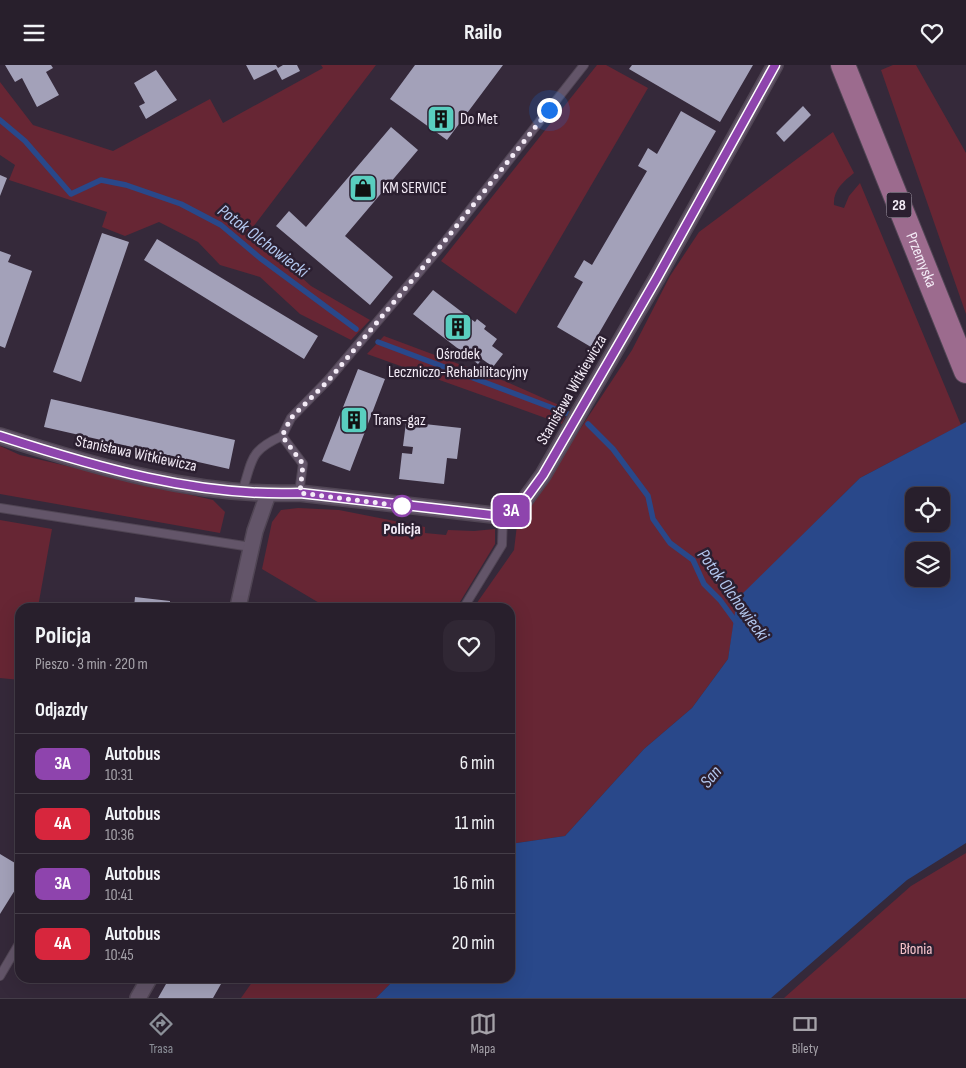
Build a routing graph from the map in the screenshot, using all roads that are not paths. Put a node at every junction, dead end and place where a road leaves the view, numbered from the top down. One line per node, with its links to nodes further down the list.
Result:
1 (584, 65): 6 (lane)
2 (775, 65): 11 (street, Stanisława Witkiewicza)
3 (843, 65): 4 (main road, Przemyska / 28)
4 (966, 371)
5 (0, 436): 7 (street, Stanisława Witkiewicza)
6 (282, 436): 7 (lane); 8 (lane)
7 (242, 492): 9 (street, Stanisława Witkiewicza)
8 (300, 493): 9 (street, Stanisława Witkiewicza); 11 (street, Stanisława Witkiewicza)
9 (268, 494): 12 (street)
10 (0, 508): 12 (lane)
11 (503, 515): 14 (lane)
12 (252, 547): 13 (street)
13 (239, 603)
14 (466, 603)
15 (15, 950): 16 (lane)
16 (0, 975)
17 (147, 983): 18 (street)
18 (138, 998)

